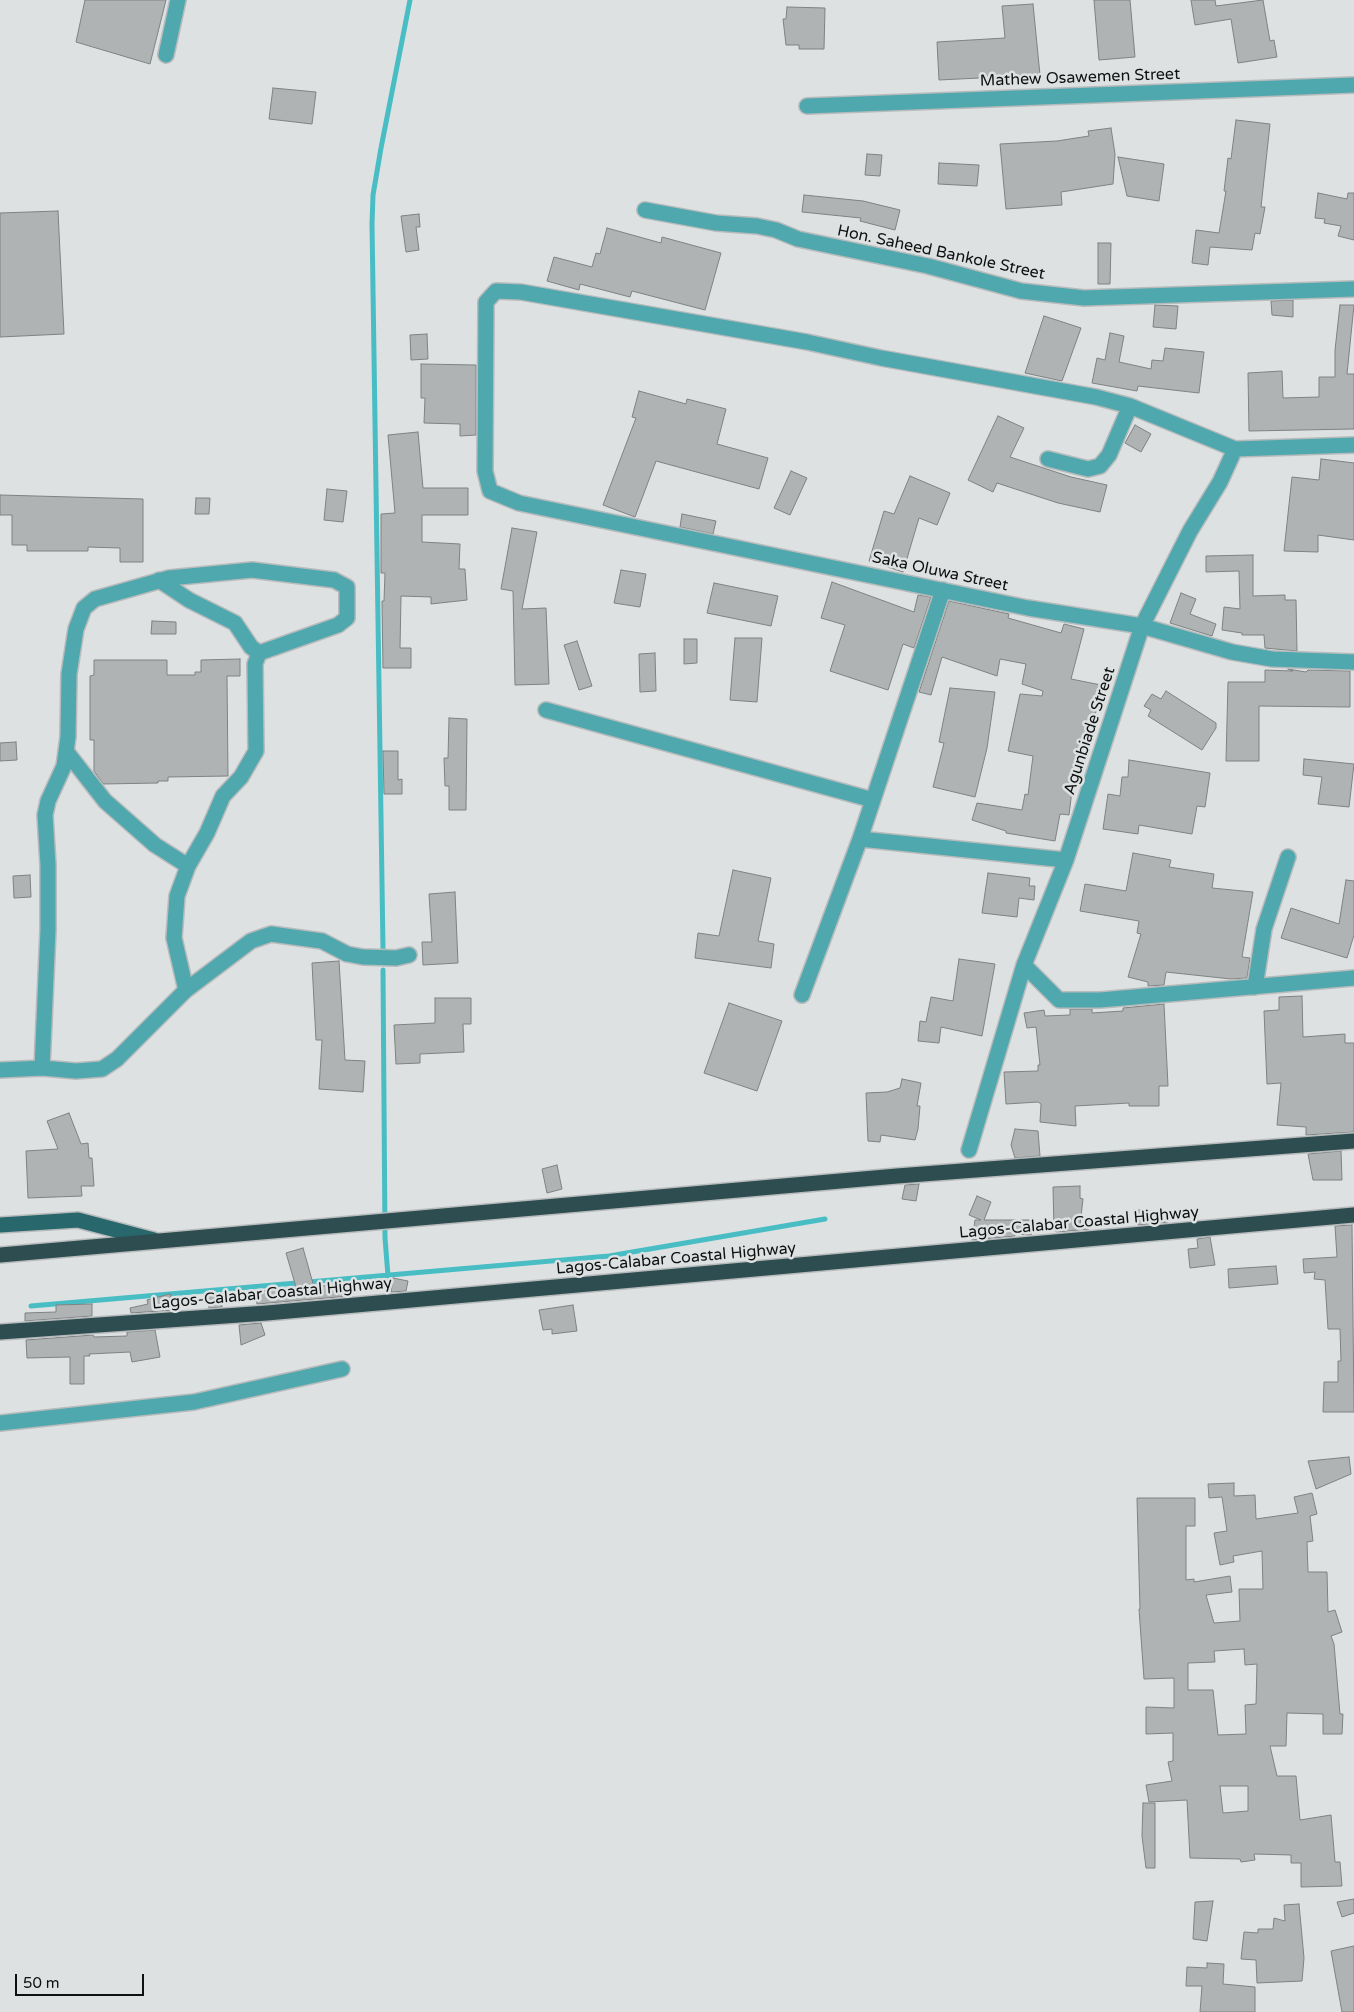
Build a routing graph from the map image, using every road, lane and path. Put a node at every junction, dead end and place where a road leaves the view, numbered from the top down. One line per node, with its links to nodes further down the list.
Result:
1 (178, 0): 2 (street)
2 (166, 55)
3 (1354, 86): 4 (street, Mathew Osawemen Street)
4 (807, 106)
5 (645, 210): 6 (street, Hon. Saheed Bankole Street)
6 (1354, 289)
7 (1130, 406): 9 (street); 10 (street); 12 (street, Saka Oluwa Street)
8 (1354, 445): 9 (street)
9 (1235, 449): 13 (street, Agunbiade Street)
10 (1048, 459)
11 (159, 580): 14 (street); 14 (street); 17 (street)
12 (943, 590): 13 (street, Saka Oluwa Street); 18 (street)
13 (1142, 626): 15 (street, Saka Oluwa Street); 21 (street, Agunbiade Street)
14 (259, 653): 22 (street)
15 (1354, 662)
16 (546, 710): 18 (street)
17 (66, 751): 22 (street); 29 (street)
18 (873, 800): 19 (street)
19 (860, 839): 21 (street); 28 (street)
20 (1288, 857): 26 (street)
21 (1066, 860): 24 (street, Agunbiade Street)
22 (188, 866): 27 (street)
23 (410, 955): 27 (street)
24 (1024, 965): 26 (street); 32 (street, Agunbiade Street)
25 (1354, 978): 26 (street)
26 (1255, 987)
27 (186, 990): 29 (street)
28 (802, 995)
29 (42, 1068): 30 (street)
30 (0, 1070)
31 (1354, 1141): 35 (highway)
32 (969, 1150)
33 (1354, 1215): 37 (highway, Lagos-Calabar Coastal Highway)
34 (0, 1225): 35 (main road)
35 (158, 1242): 36 (highway)
36 (0, 1255)
37 (0, 1332)
38 (342, 1370): 39 (street)
39 (0, 1423)

